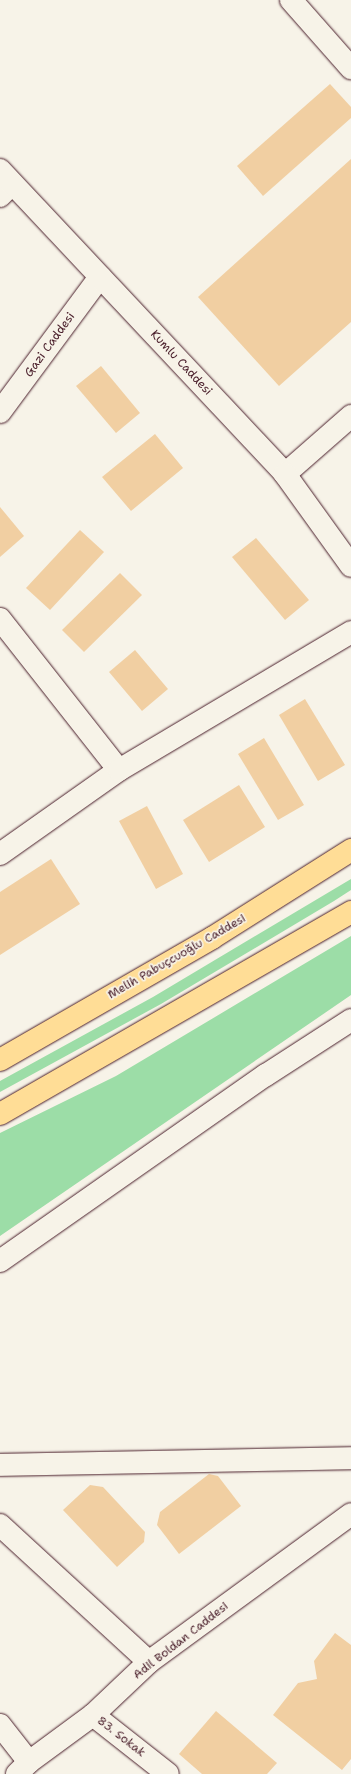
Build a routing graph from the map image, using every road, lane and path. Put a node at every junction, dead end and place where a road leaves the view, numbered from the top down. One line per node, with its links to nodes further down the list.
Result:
1 (291, 0): 2 (street)
2 (351, 68)
3 (4, 183): 4 (street, Kumlu Caddesi)
4 (100, 277): 5 (street, Gazi Caddesi); 7 (street, Kumlu Caddesi)
5 (0, 412)
6 (351, 416): 7 (street)
7 (285, 474): 8 (street, Kumlu Caddesi)
8 (351, 566)
9 (0, 619): 11 (street)
10 (351, 632): 11 (street)
11 (119, 770): 13 (street)
12 (351, 850): 16 (main road, Melih Pabuçcuoğlu Caddesi)
13 (0, 854)
14 (351, 912): 17 (main road)
15 (351, 1020): 18 (street)
16 (0, 1060)
17 (0, 1114)
18 (0, 1261)
19 (351, 1458): 20 (street)
20 (0, 1465)
21 (351, 1514): 23 (street, Adil Boldan Caddesi)
22 (0, 1525): 23 (street)
23 (149, 1662): 24 (street, Adil Boldan Caddesi)
24 (93, 1714): 26 (street, Adil Boldan Caddesi); 27 (street, 83. Sokak)
25 (0, 1725): 26 (street)
26 (23, 1768)
27 (168, 1774)

